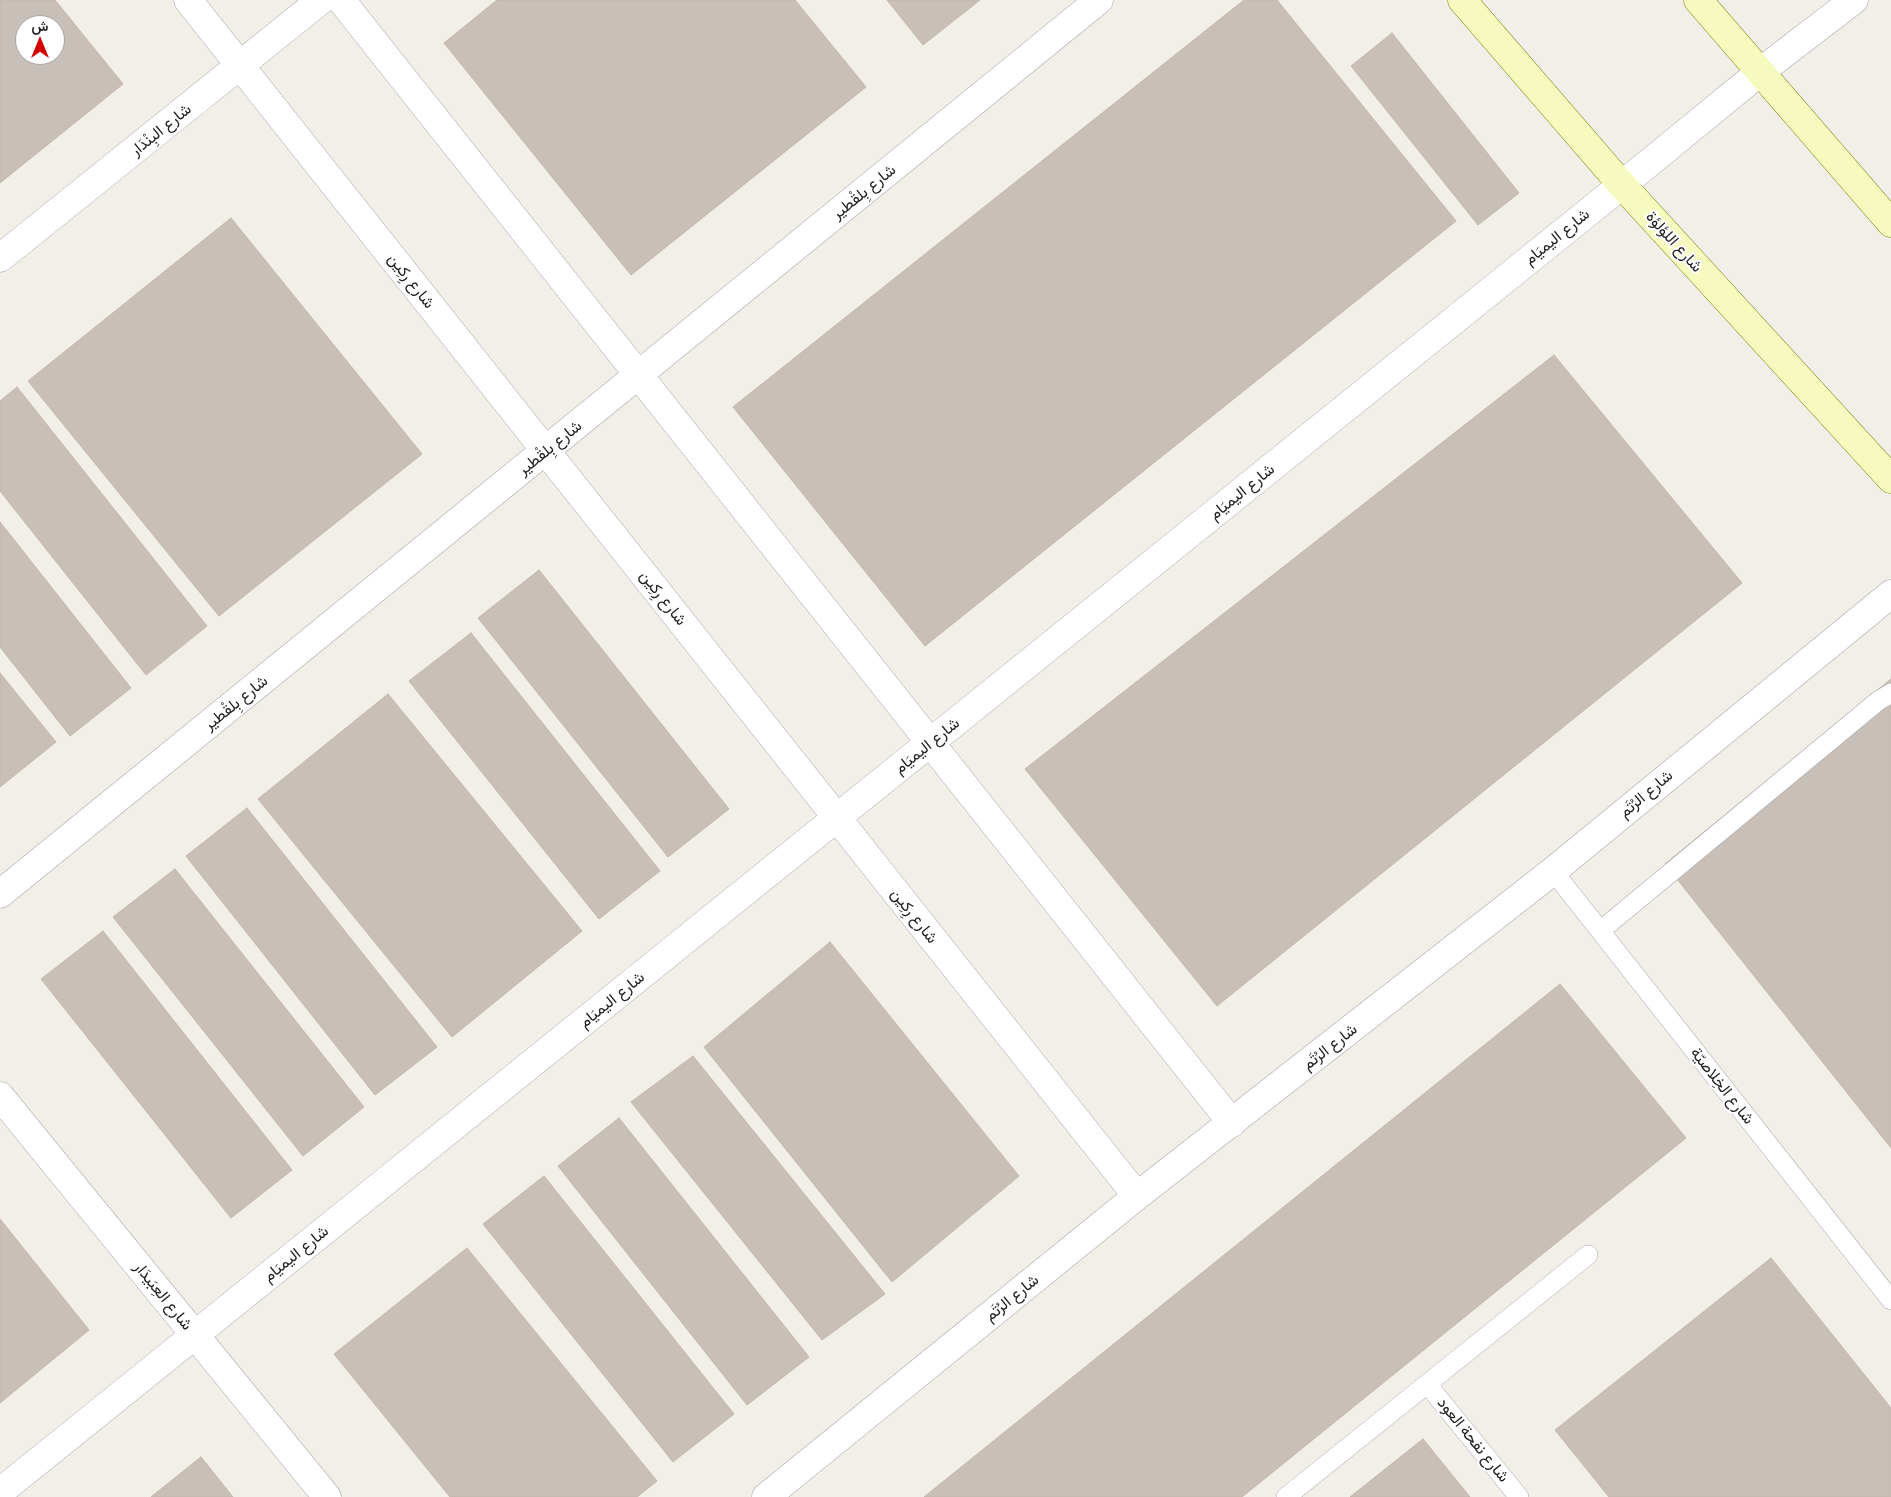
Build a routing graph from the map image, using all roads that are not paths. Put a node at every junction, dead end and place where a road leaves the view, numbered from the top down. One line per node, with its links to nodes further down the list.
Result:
1 (188, 0): 8 (street, شارع رِكِين)
2 (321, 0): 8 (street, شارع البِنْدَار)
3 (341, 0): 13 (street)
4 (1099, 0): 13 (street, شارع بِلقْطير)
5 (1462, 0): 10 (street, شارع اللؤلؤة)
6 (1698, 0): 9 (street)
7 (1854, 0): 9 (street, شارع اليميَام)
8 (241, 66): 12 (street, شارع البِنْدَار); 14 (street, شارع رِكِين)
9 (1760, 72): 10 (street, شارع اليميَام); 11 (street)
10 (1622, 186): 15 (street, شارع اللؤلؤة); 18 (street, شارع اليميَام)
11 (1891, 223)
12 (0, 258)
13 (638, 376): 14 (street, شارع بِلقْطير); 18 (street)
14 (546, 451): 19 (street, شارع رِكِين); 21 (street, شارع بِلقْطير)
15 (1891, 479)
16 (1891, 594): 20 (street, شارع الرُتَم)
17 (1891, 693): 22 (lane)
18 (930, 743): 19 (street, شارع اليميَام); 24 (street)
19 (837, 818): 25 (street, شارع رِكِين); 28 (street, شارع اليميَام)
20 (1553, 871): 22 (lane, شارع الخِلاصيّة); 24 (street, شارع الرُتَم)
21 (0, 894)
22 (1600, 931): 27 (lane, شارع الخِلاصيّة)
23 (0, 1096): 28 (street, شارع العِبَيدَار)
24 (1232, 1123): 25 (street, شارع الرُتَم)
25 (1137, 1196): 32 (street, شارع الرُتَم)
26 (1588, 1255): 29 (lane)
27 (1891, 1300)
28 (195, 1335): 30 (street, شارع اليميَام); 31 (street, شارع العِبَيدَار)
29 (1427, 1384): 33 (lane); 34 (lane, شارع نفحة العود)
30 (0, 1492)
31 (327, 1497)
32 (766, 1497)
33 (1286, 1497)
34 (1520, 1497)

